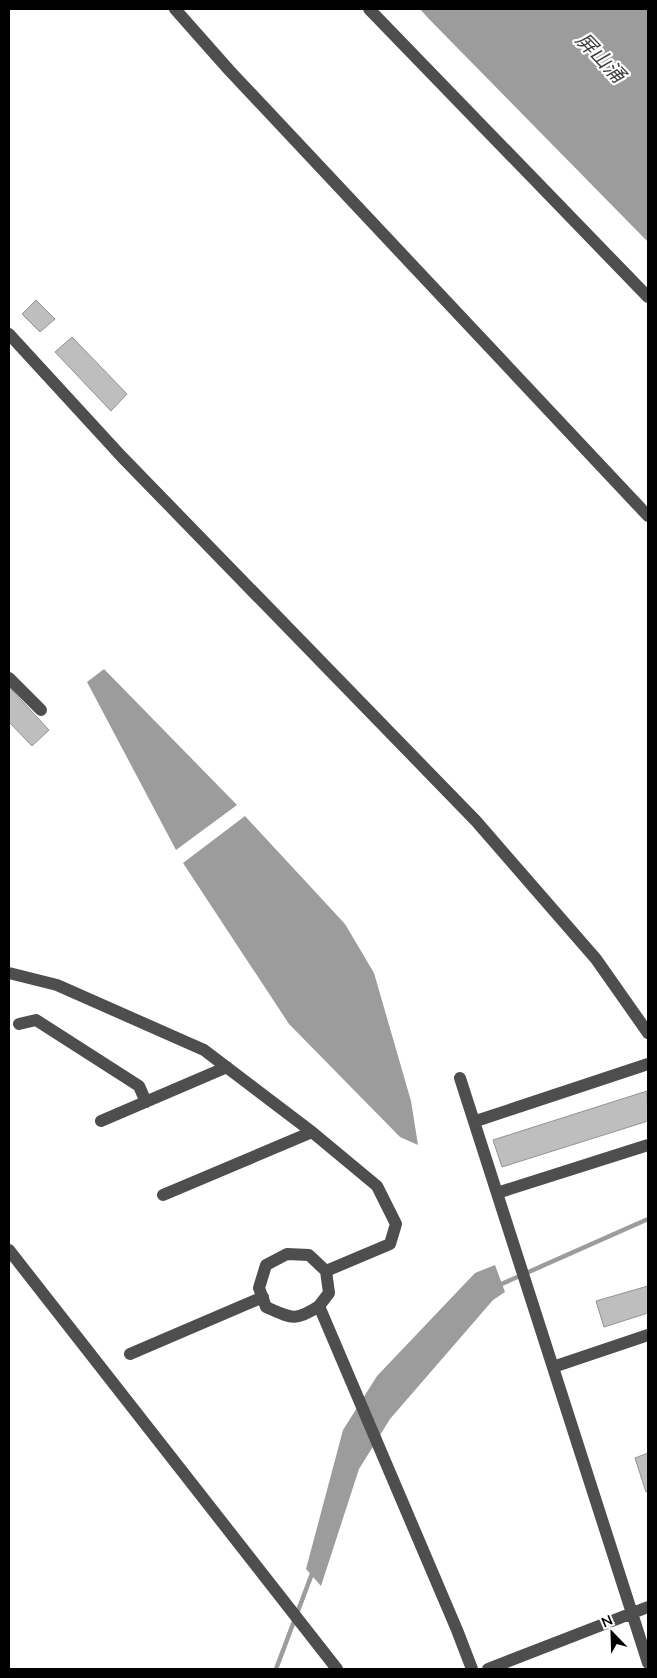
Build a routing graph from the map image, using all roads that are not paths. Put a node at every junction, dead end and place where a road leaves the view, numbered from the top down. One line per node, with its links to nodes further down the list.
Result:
1 (175, 9): 5 (street)
2 (369, 9): 3 (street)
3 (648, 297)
4 (9, 334): 10 (street)
5 (648, 516)
6 (9, 678): 7 (street)
7 (41, 710)
8 (9, 973): 12 (street)
9 (19, 1024): 14 (street)
10 (648, 1033)
11 (648, 1064): 15 (street)
12 (227, 1067): 14 (street); 17 (street)
13 (460, 1078): 19 (street)
14 (146, 1102): 16 (street)
15 (479, 1120)
16 (101, 1121)
17 (312, 1132): 20 (street); 22 (street)
18 (648, 1145): 19 (street)
19 (497, 1193): 27 (street)
20 (163, 1195)
21 (9, 1250): 31 (street)
22 (326, 1271): 23 (street); 24 (street)
23 (262, 1298): 24 (street); 26 (street)
24 (319, 1306): 32 (street)
25 (648, 1335): 27 (street)
26 (130, 1354)
27 (553, 1367): 29 (street)
28 (648, 1607): 29 (street)
29 (631, 1613): 30 (street); 33 (street)
30 (648, 1663)
31 (338, 1669)
32 (472, 1669)
33 (488, 1669)

